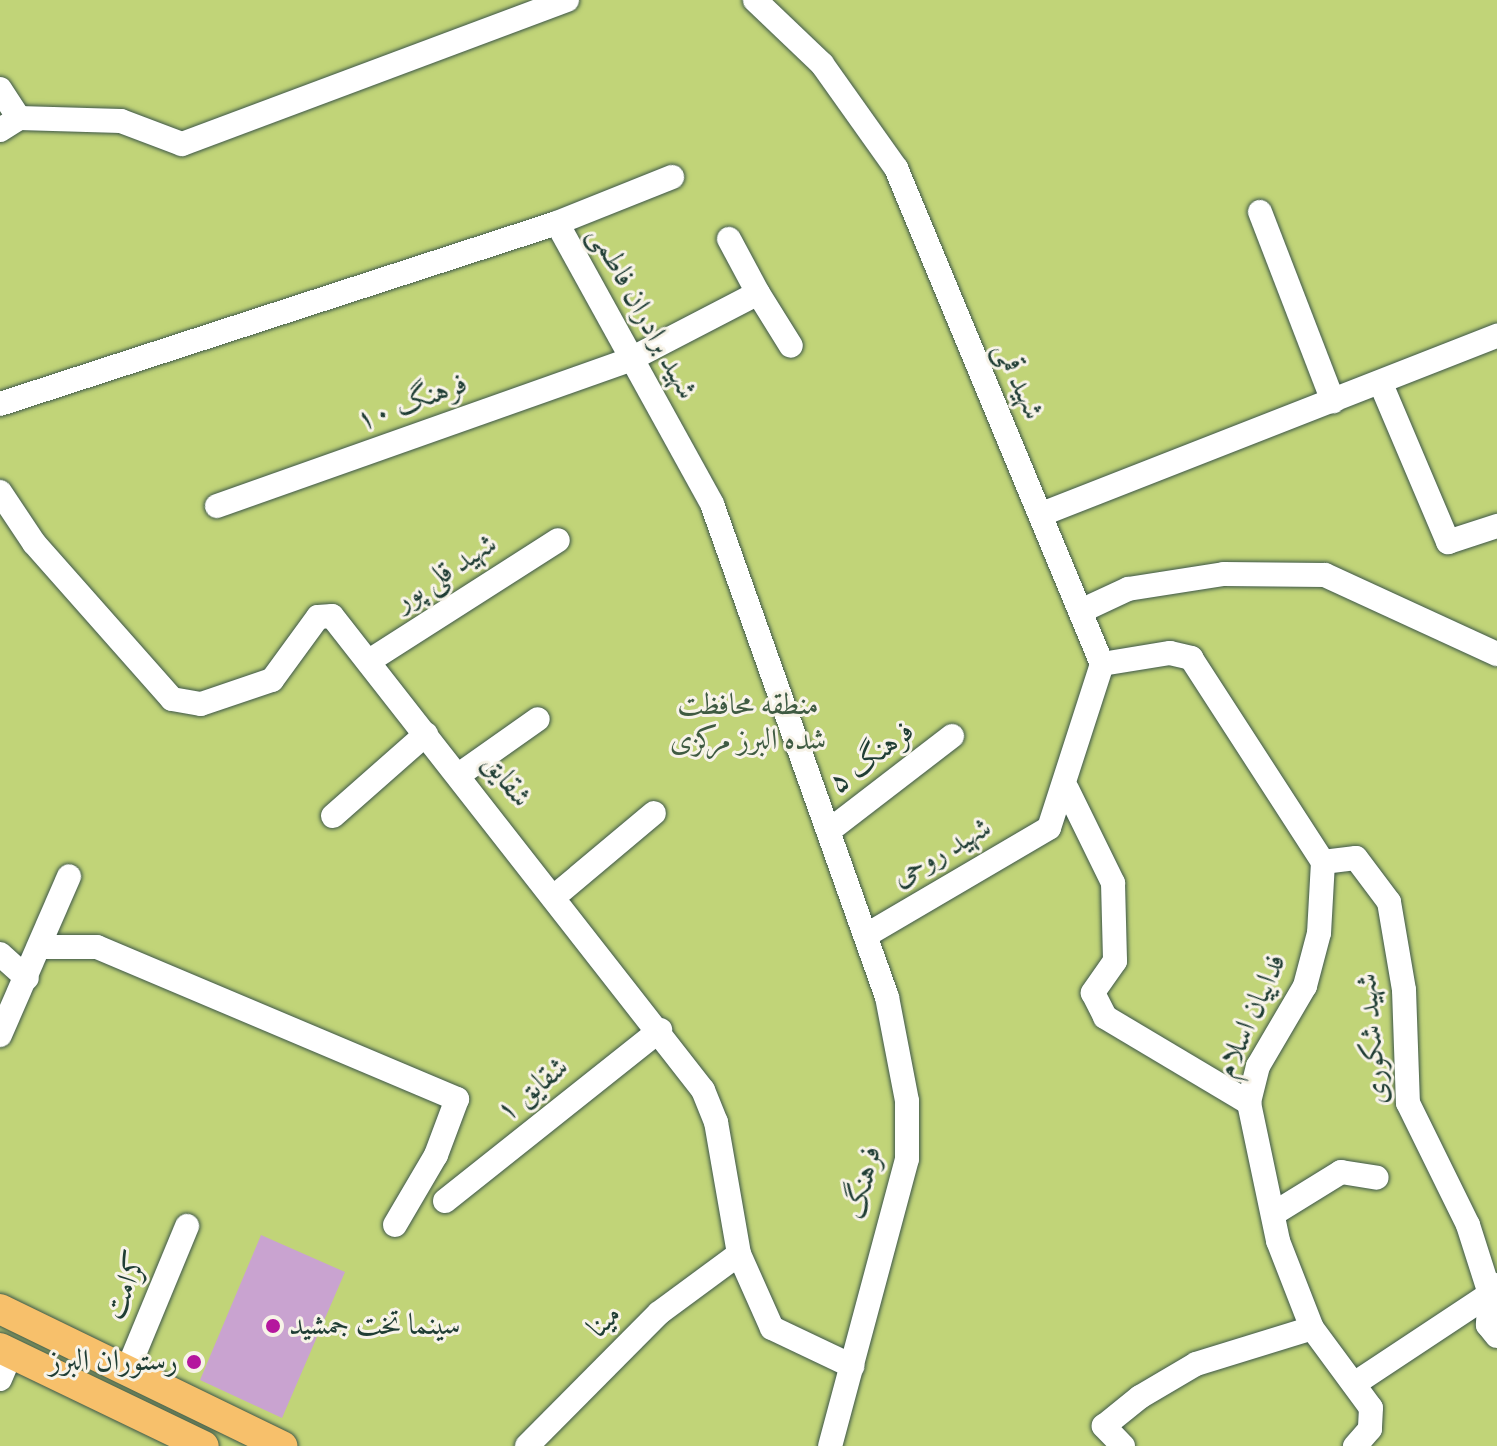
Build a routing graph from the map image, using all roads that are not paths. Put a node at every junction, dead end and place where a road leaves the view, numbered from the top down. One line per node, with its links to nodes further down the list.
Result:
1 (567, 0): 4 (street)
2 (755, 0): 18 (street, شهید قمی)
3 (0, 89): 4 (street)
4 (10, 124)
5 (672, 177): 7 (street)
6 (1260, 212): 14 (street)
7 (557, 223): 12 (street, شهید برادران فاطمی); 15 (street, شهید برادران فاطمی)
8 (729, 239): 9 (street)
9 (758, 293): 11 (street); 12 (street, فرهنگ ۱۰)
10 (1497, 336): 13 (street)
11 (791, 346)
12 (629, 360): 17 (street, فرهنگ ۱۰); 32 (street, شهید برادران فاطمی)
13 (1381, 384): 14 (street); 19 (street)
14 (1333, 401): 18 (street)
15 (0, 404)
16 (0, 492): 23 (street, شقایق)
17 (217, 506)
18 (1042, 514): 21 (street, شهید قمی)
19 (1497, 526)
20 (558, 540): 23 (street, شهید قلی پور)
21 (1083, 610): 22 (street); 24 (street, شهید قمی)
22 (1497, 654)
23 (369, 661): 26 (street, شقایق)
24 (1102, 664): 29 (street); 33 (street)
25 (538, 719): 28 (street)
26 (426, 734): 28 (street, شقایق); 31 (street)
27 (952, 736): 32 (street, فرهنگ ۵)
28 (460, 774): 35 (street, شقایق)
29 (1067, 789): 36 (street, شهید روحی); 42 (street)
30 (654, 813): 35 (street)
31 (333, 816)
32 (830, 830): 36 (street, شهید برادران فاطمی)
33 (1323, 862): 42 (street, فداییان اسلام); 49 (street, شهید شکوری)
34 (69, 876): 37 (street)
35 (555, 896): 40 (street, شقایق)
36 (868, 934): 54 (street, فرهنگ)
37 (40, 947): 39 (street); 46 (street)
38 (0, 954): 39 (street)
39 (27, 978): 41 (street)
40 (660, 1030): 44 (street, شقایق ۱); 48 (street, شقایق)
41 (0, 1035)
42 (1249, 1103): 45 (street, فداییان اسلام)
43 (1377, 1178): 45 (street)
44 (445, 1201)
45 (1273, 1214): 51 (street, فداییان اسلام)
46 (395, 1225)
47 (187, 1226): 55 (street, کرامت)
48 (739, 1254): 54 (street, شقایق); 59 (street, مینا)
49 (1493, 1283): 52 (street, شهید شکوری); 56 (street)
50 (0, 1309): 55 (main road)
51 (1312, 1328): 56 (street, فداییان اسلام); 61 (street)
52 (1497, 1336)
53 (4, 1360): 57 (main road)
54 (852, 1366): 60 (street, فرهنگ)
55 (127, 1371): 58 (main road)
56 (1354, 1384): 62 (street, فداییان اسلام)
57 (204, 1446)
58 (282, 1446)
59 (527, 1446)
60 (830, 1446)
61 (1123, 1446)
62 (1355, 1446)

